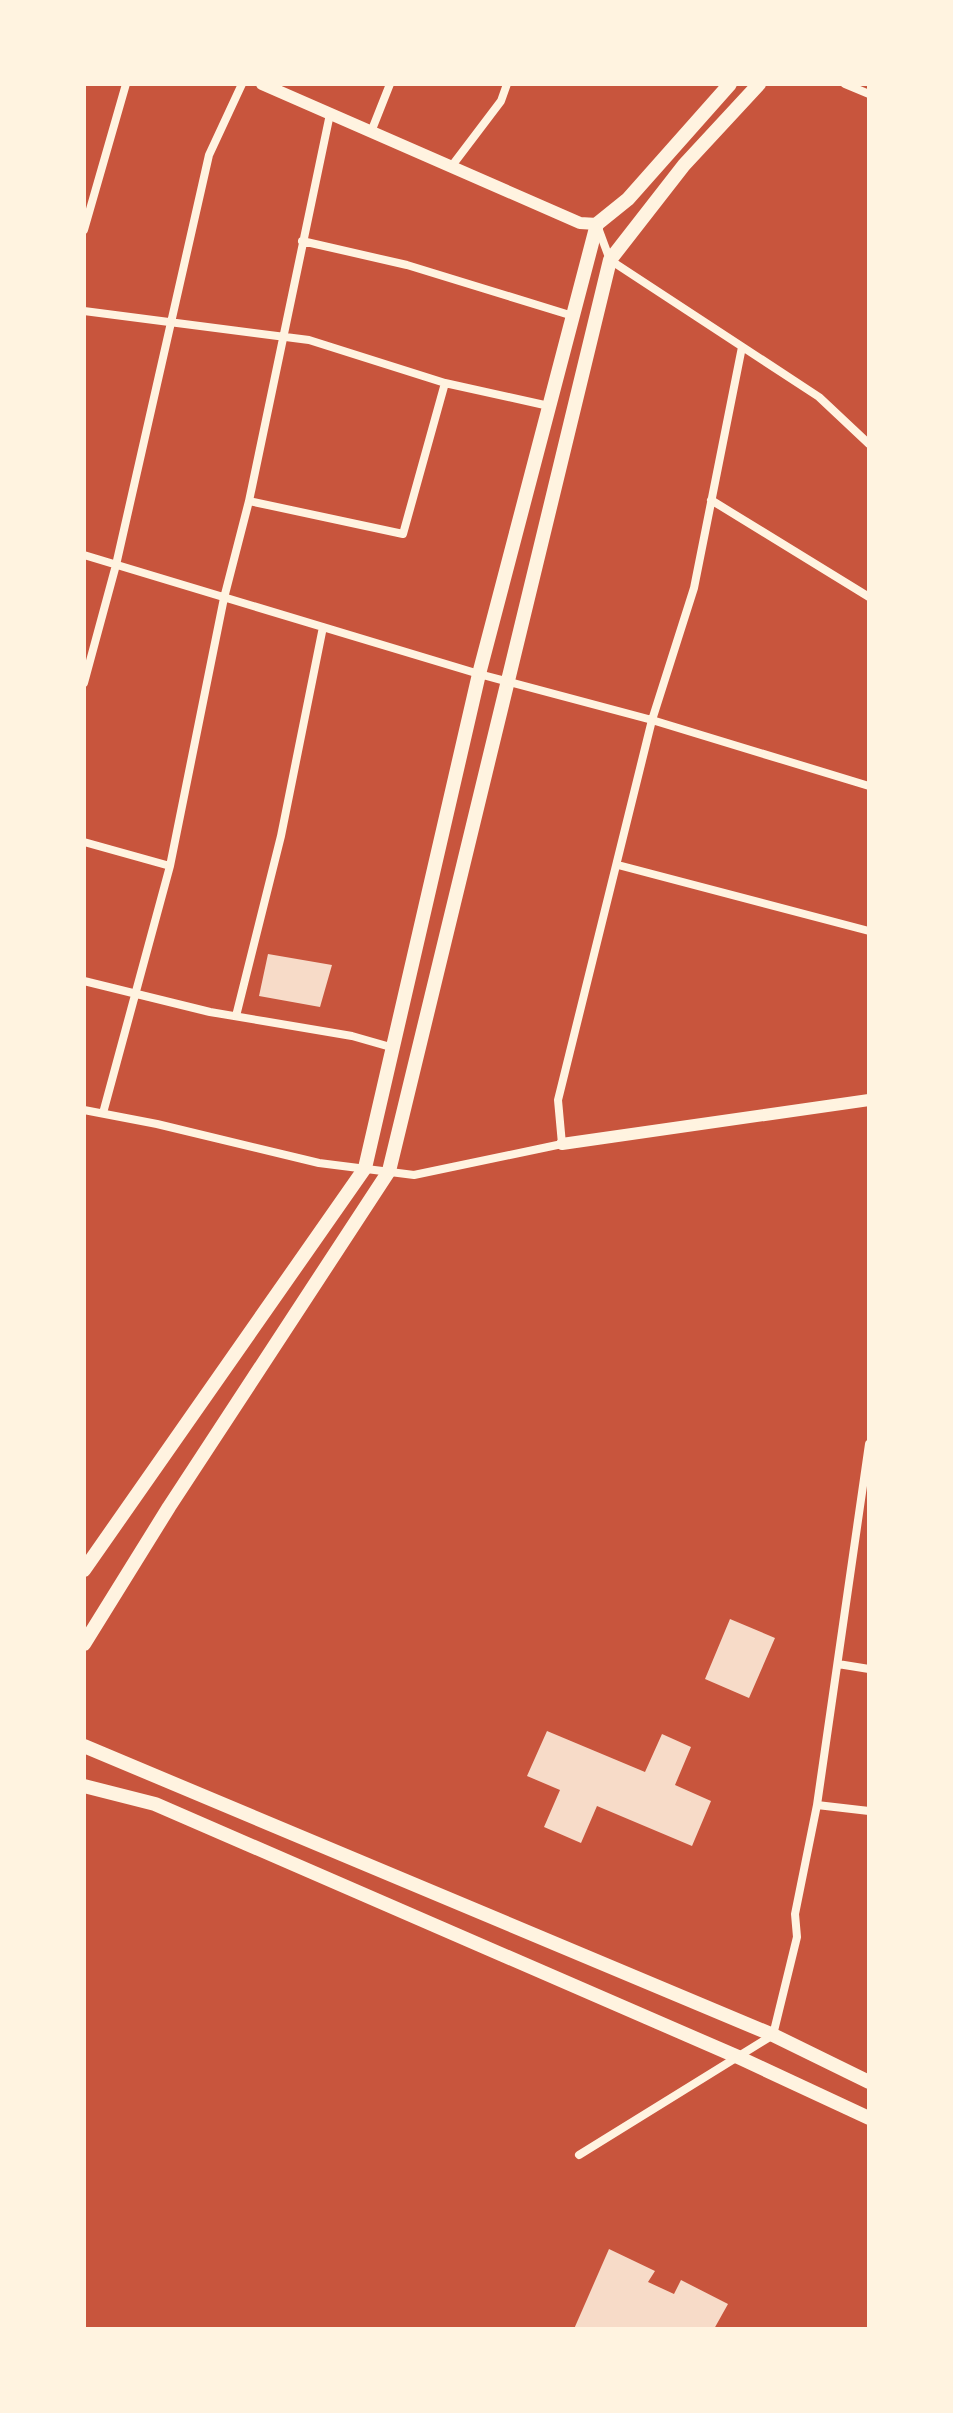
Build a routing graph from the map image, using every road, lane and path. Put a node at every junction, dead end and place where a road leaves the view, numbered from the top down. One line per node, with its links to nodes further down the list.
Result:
1 (126, 84): 13 (street)
2 (242, 84): 20 (street)
3 (262, 84): 10 (street)
4 (390, 84): 11 (street)
5 (507, 84): 12 (street)
6 (730, 84): 14 (main road)
7 (759, 84): 17 (main road)
8 (845, 84): 9 (street)
9 (869, 94)
10 (330, 114): 11 (street); 16 (street)
11 (371, 132): 12 (street)
12 (451, 167): 14 (street)
13 (85, 218): 15 (street)
14 (597, 224): 17 (street); 19 (main road)
15 (84, 230)
16 (302, 241): 19 (street); 21 (street)
17 (610, 260): 22 (street); 35 (main road)
18 (84, 311): 20 (street)
19 (573, 316): 24 (main road)
20 (173, 322): 21 (street); 29 (street)
21 (282, 338): 23 (street); 27 (street)
22 (742, 347): 25 (street); 26 (street)
23 (445, 383): 24 (street); 27 (street)
24 (549, 406): 34 (main road)
25 (869, 444)
26 (711, 500): 30 (street); 37 (street)
27 (249, 501): 31 (street)
28 (84, 555): 29 (street)
29 (116, 565): 31 (street); 33 (street)
30 (869, 597)
31 (224, 598): 32 (street); 41 (street)
32 (323, 627): 34 (street); 45 (street)
33 (85, 669): 36 (street)
34 (479, 674): 35 (street); 46 (main road)
35 (505, 682): 37 (street); 52 (main road)
36 (84, 683)
37 (652, 720): 38 (street); 40 (street)
38 (869, 786)
39 (84, 842): 41 (street)
40 (618, 865): 42 (street); 50 (street)
41 (170, 866): 44 (street)
42 (869, 931)
43 (84, 981): 44 (street)
44 (134, 993): 45 (street); 49 (street)
45 (236, 1016): 46 (street)
46 (394, 1048): 51 (main road)
47 (869, 1100): 50 (street)
48 (84, 1110): 49 (street)
49 (103, 1113): 51 (street)
50 (562, 1144): 52 (street)
51 (365, 1168): 52 (street); 54 (main road)
52 (389, 1171): 55 (main road)
53 (869, 1444): 56 (street)
54 (84, 1570)
55 (84, 1644)
56 (838, 1664): 57 (street); 60 (street)
57 (869, 1669)
58 (84, 1746): 62 (main road)
59 (84, 1786): 63 (main road)
60 (817, 1805): 61 (street); 62 (street)
61 (869, 1811)
62 (773, 2035): 63 (street); 64 (main road)
63 (738, 2057): 65 (main road); 66 (street)
64 (869, 2082)
65 (869, 2118)
66 (579, 2155)

